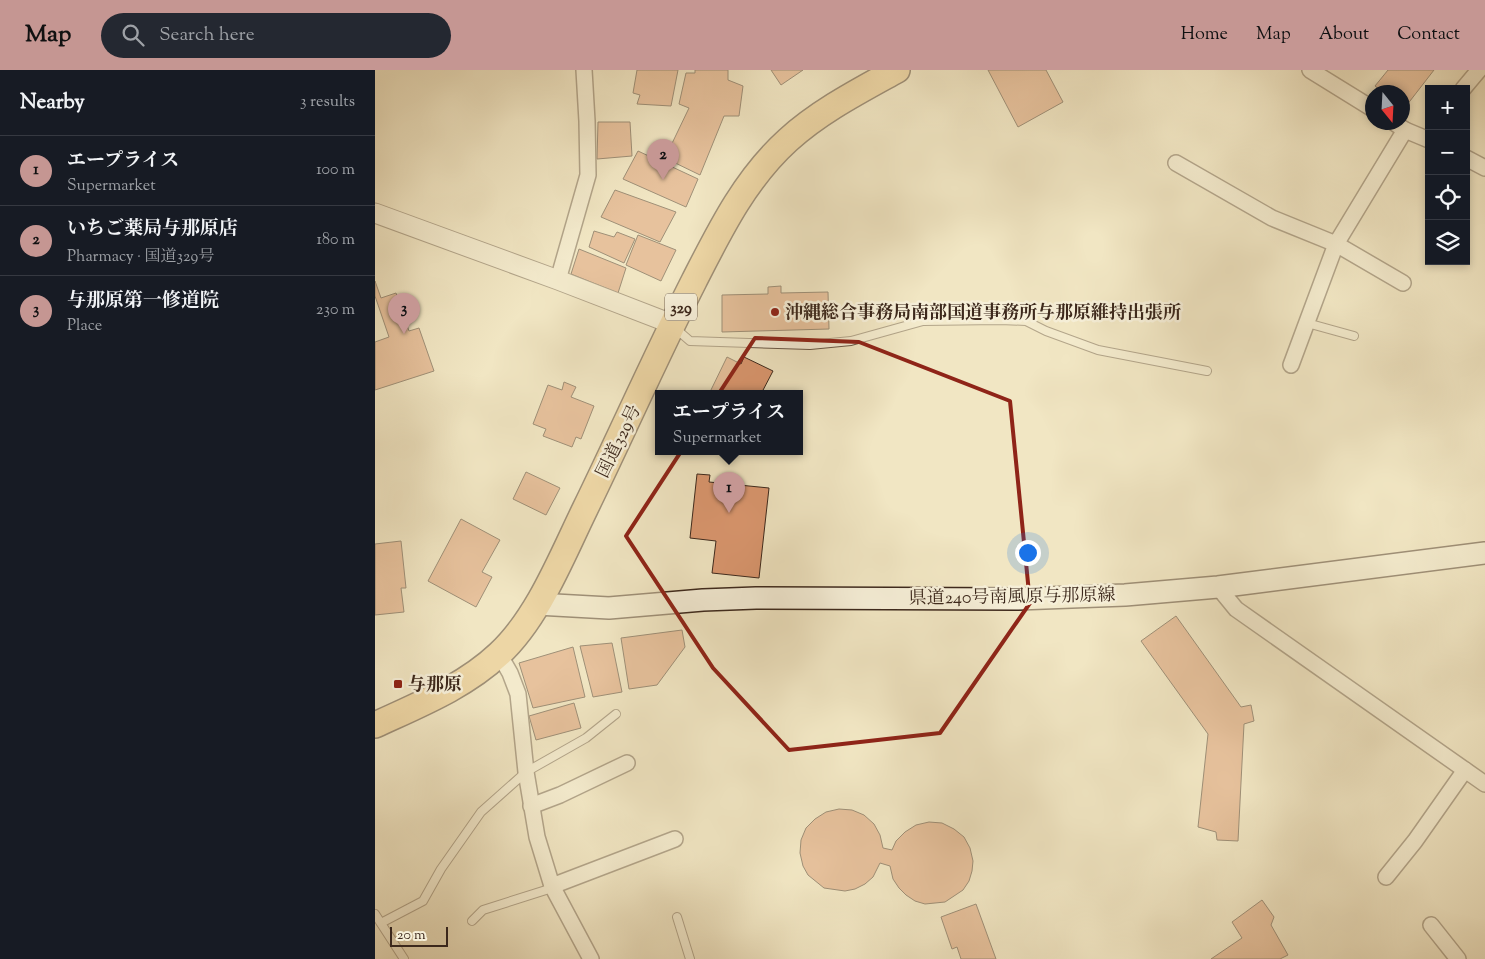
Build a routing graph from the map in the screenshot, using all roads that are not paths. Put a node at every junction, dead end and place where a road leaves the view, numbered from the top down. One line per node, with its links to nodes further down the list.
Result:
1 (584, 70): 15 (street)
2 (897, 70): 18 (highway, 国道329号 / 329)
3 (1310, 70): 6 (street)
4 (1479, 70): 5 (street)
5 (1466, 85)
6 (1365, 104)
7 (1397, 130): 14 (street)
8 (1409, 130): 9 (street)
9 (1425, 137)
10 (1470, 160): 12 (street)
11 (1176, 163): 14 (street)
12 (1485, 168)
13 (375, 213): 15 (street)
14 (1336, 244): 16 (street); 17 (street)
15 (558, 280): 18 (street)
16 (1403, 283)
17 (1307, 323): 19 (lane); 20 (street)
18 (672, 324): 21 (lane); 24 (highway, 国道329号 / 329)
19 (1354, 336)
20 (1291, 365)
21 (1207, 370)
22 (1485, 553): 23 (main road, 県道240号南風原与那原線)
23 (1218, 587): 24 (main road, 県道240号南風原与那原線); 29 (street)
24 (537, 604): 25 (highway, 国道329号 / 329)
25 (499, 654): 27 (highway, 国道329号 / 329); 30 (street)
26 (616, 714): 30 (lane)
27 (375, 725)
28 (627, 763): 32 (street)
29 (1465, 770): 31 (street); 34 (street)
30 (526, 772): 32 (street); 39 (lane)
31 (1485, 784)
32 (531, 806): 35 (street)
33 (675, 839): 35 (street)
34 (1386, 877)
35 (552, 886): 38 (lane); 42 (street)
36 (375, 914): 39 (lane)
37 (677, 917): 43 (lane)
38 (472, 921)
39 (381, 922): 41 (lane)
40 (1431, 925): 44 (street)
41 (404, 959)
42 (591, 959)
43 (690, 959)
44 (1458, 959)

